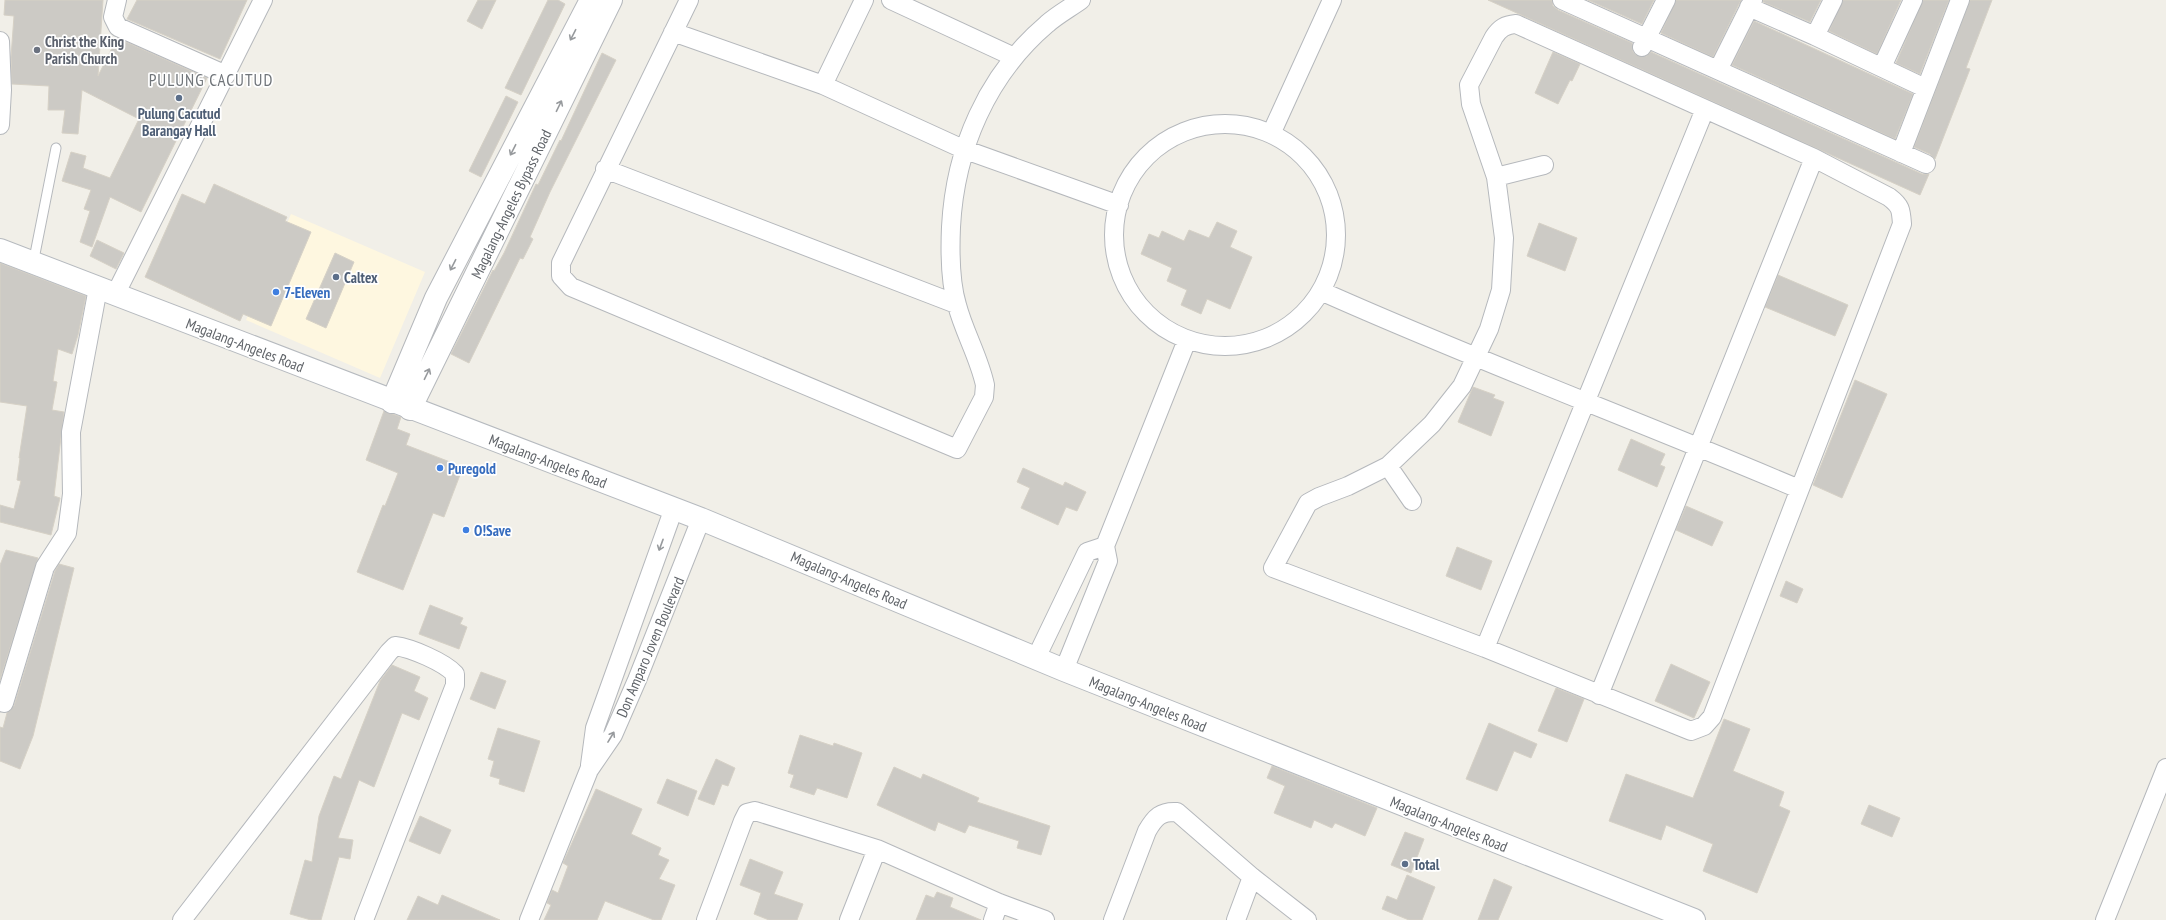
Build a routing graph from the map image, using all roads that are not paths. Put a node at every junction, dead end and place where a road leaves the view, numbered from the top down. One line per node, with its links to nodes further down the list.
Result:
1 (117, 0): 23 (street)
2 (263, 0): 23 (street)
3 (591, 0): 46 (main road, Magalang-Angeles Bypass Road, one-way to 46)
4 (611, 0): 46 (main road, Magalang-Angeles Bypass Road, one-way to 4)
5 (689, 0): 16 (street)
6 (864, 0): 24 (street)
7 (891, 0): 20 (street)
8 (1082, 0): 20 (street)
9 (1332, 0): 28 (street)
10 (1666, 0): 19 (street)
11 (1833, 0): 17 (street)
12 (1913, 0): 21 (street)
13 (1960, 0): 25 (street)
14 (1572, 2): 19 (street)
15 (1751, 4): 17 (street); 22 (street)
16 (673, 32): 24 (street); 35 (street)
17 (1815, 36): 21 (street)
18 (0, 41): 27 (street)
19 (1644, 42): 22 (street)
20 (1014, 57): 30 (street)
21 (1882, 67): 25 (street)
22 (1718, 70): 31 (street)
23 (226, 74): 40 (street)
24 (823, 84): 30 (street)
25 (1925, 88): 31 (street)
26 (1705, 109): 32 (street); 36 (street); 45 (street)
27 (0, 125)
28 (1271, 134): 37 (street); 41 (street)
29 (56, 148): 39 (lane)
30 (964, 149): 37 (street); 42 (street)
31 (1901, 153): 33 (street)
32 (1814, 158): 47 (street); 49 (street)
33 (1926, 164)
34 (1544, 165): 36 (street)
35 (606, 169): 42 (street); 42 (street)
36 (1496, 177): 44 (street)
37 (1118, 206): 43 (street)
38 (0, 250): 39 (main road, Magalang-Angeles Road)
39 (33, 264): 40 (main road, Magalang-Angeles Road)
40 (106, 292): 46 (main road, Magalang-Angeles Road); 64 (street)
41 (1323, 292): 43 (street); 44 (street)
42 (956, 304)
43 (1188, 340): 53 (street)
44 (1475, 359): 45 (street); 48 (street)
45 (1587, 401): 47 (street); 58 (street)
46 (401, 405): 51 (main road, Magalang-Angeles Road)
47 (1698, 446): 49 (street); 63 (street)
48 (1388, 466): 50 (street); 58 (street)
49 (1799, 489): 63 (street)
50 (1412, 501)
51 (674, 508): 52 (main road, Magalang-Angeles Road); 54 (street, Don Amparo Joven Boulevard, one-way to 54)
52 (701, 519): 55 (street, Don Amparo Joven Boulevard); 59 (main road, Magalang-Angeles Road)
53 (1105, 546): 59 (street); 60 (street)
54 (650, 574): 55 (street); 56 (street, Don Amparo Joven Boulevard)
55 (676, 584): 57 (street, Don Amparo Joven Boulevard)
56 (637, 613): 57 (street); 61 (street, Don Amparo Joven Boulevard)
57 (661, 622): 62 (street, Don Amparo Joven Boulevard)
58 (1485, 648): 63 (street)
59 (1036, 658): 60 (main road, Magalang-Angeles Road)
60 (1064, 670): 70 (main road, Magalang-Angeles Road)
61 (616, 671): 62 (street); 66 (street, Don Amparo Joven Boulevard)
62 (637, 680): 66 (street, Don Amparo Joven Boulevard, one-way to 62)
63 (1598, 695)
64 (4, 703)
65 (2166, 768): 82 (street)
66 (589, 770): 74 (street, Don Amparo Joven Boulevard)
67 (877, 850): 69 (street); 75 (street); 76 (street)
68 (1252, 877): 79 (street); 80 (street); 81 (street)
69 (999, 903): 77 (street); 78 (street)
70 (1660, 914): 71 (main road, Magalang-Angeles Road)
71 (1687, 919)
72 (182, 920): 73 (street)
73 (364, 920)
74 (529, 920)
75 (706, 920)
76 (849, 920)
77 (993, 920)
78 (1045, 920)
79 (1113, 920)
80 (1236, 920)
81 (1307, 920)
82 (2105, 920)

